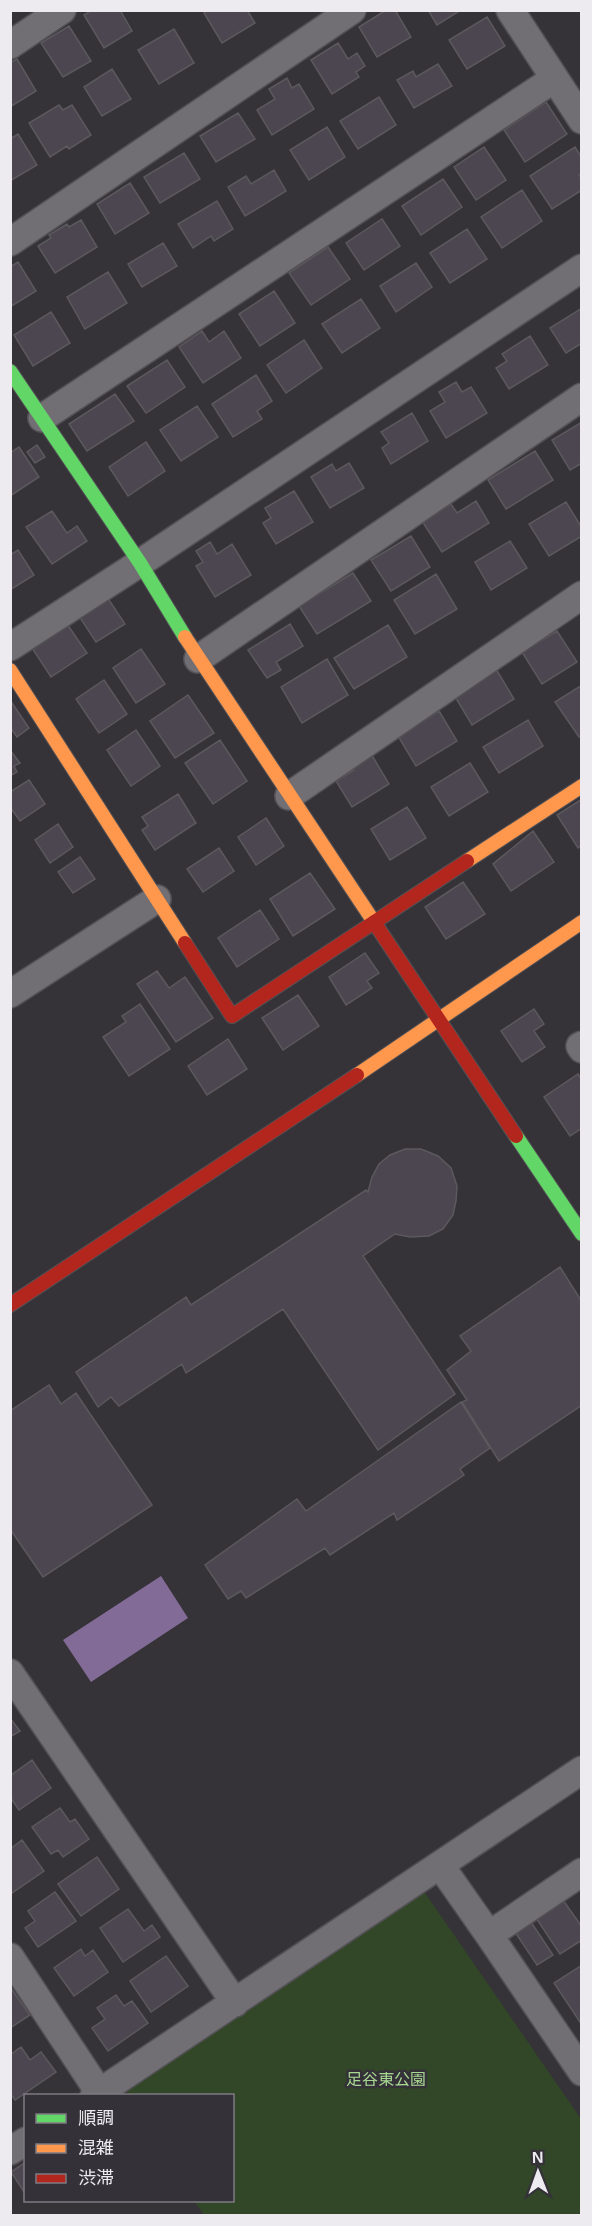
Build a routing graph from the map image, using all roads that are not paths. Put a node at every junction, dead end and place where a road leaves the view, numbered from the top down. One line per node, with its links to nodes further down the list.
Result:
1 (62, 10): 4 (street)
2 (352, 10): 7 (street)
3 (510, 10): 5 (street)
4 (10, 45)
5 (554, 79): 6 (street); 11 (street)
6 (582, 120)
7 (10, 242)
8 (582, 268): 12 (street)
9 (10, 371): 11 (street)
10 (582, 397): 15 (street)
11 (42, 418): 12 (street)
12 (140, 563): 14 (street); 15 (street)
13 (582, 596): 18 (street)
14 (10, 648)
15 (198, 659): 18 (street)
16 (10, 670): 19 (street)
17 (582, 786): 21 (street)
18 (289, 796): 21 (street)
19 (158, 899): 21 (street); 22 (street)
20 (582, 922): 23 (street)
21 (374, 923): 23 (street)
22 (10, 994)
23 (439, 1021): 24 (street); 25 (street)
24 (582, 1234)
25 (10, 1305)
26 (10, 1673): 32 (street)
27 (582, 1770): 28 (street)
28 (440, 1865): 30 (street); 32 (street)
29 (582, 1872): 30 (street)
30 (489, 1935): 33 (street)
31 (12, 1961): 34 (street)
32 (235, 2003): 34 (street)
33 (581, 2070)
34 (97, 2094)
35 (24, 2142): 36 (street)
36 (10, 2151)

